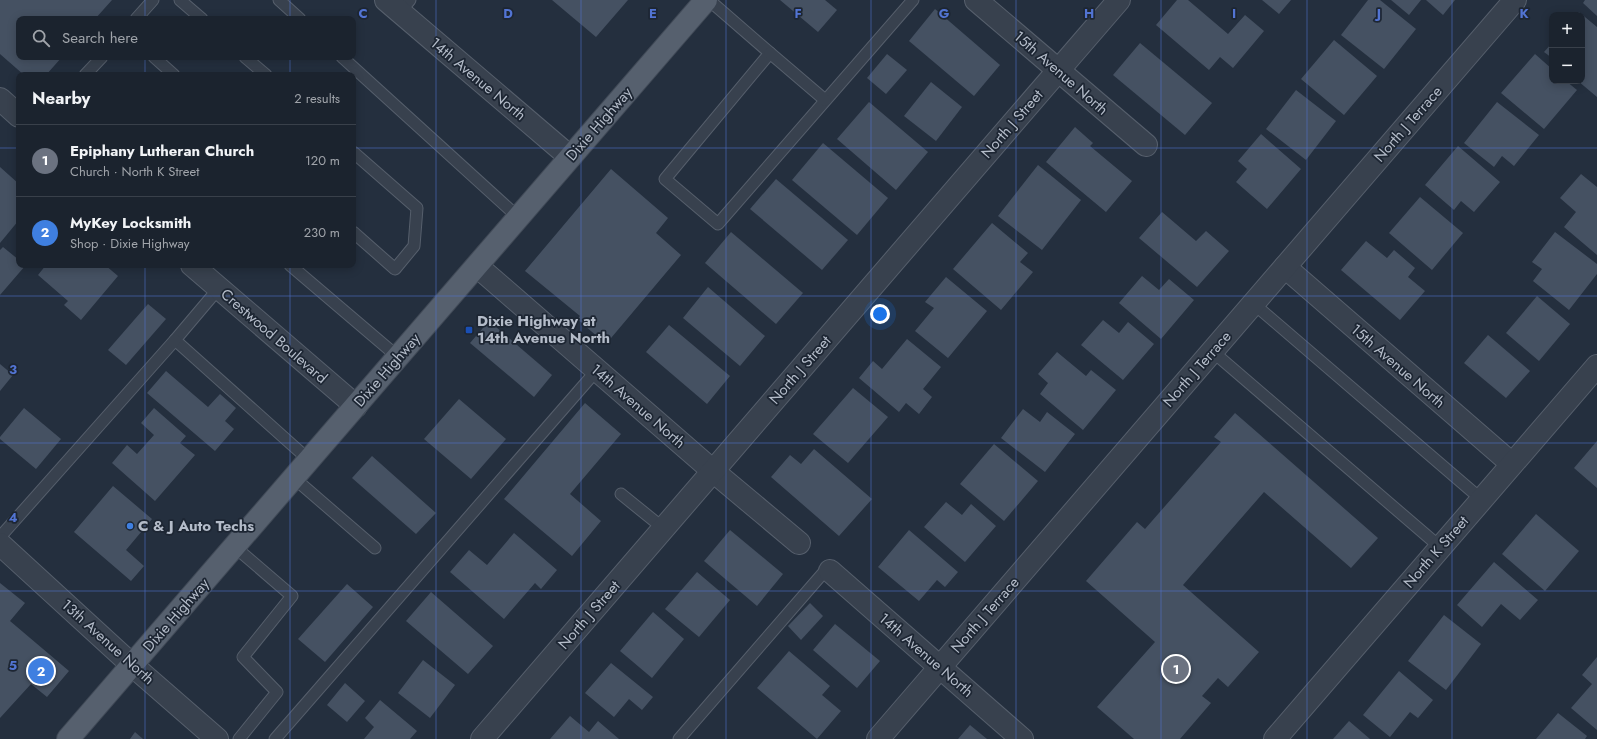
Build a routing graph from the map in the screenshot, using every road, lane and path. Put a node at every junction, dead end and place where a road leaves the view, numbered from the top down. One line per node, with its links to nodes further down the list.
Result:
1 (153, 0): 11 (lane)
2 (180, 0): 12 (lane)
3 (279, 0): 13 (lane)
4 (706, 0): 28 (main road, Dixie Highway)
5 (709, 0): 14 (lane)
6 (913, 0): 24 (lane)
7 (976, 0): 19 (street, 15th Avenue North)
8 (1119, 0): 19 (street, North J Street)
9 (1515, 0): 32 (street, North J Terrace)
10 (399, 4): 28 (street, 14th Avenue North)
11 (139, 16)
12 (199, 16)
13 (297, 16)
14 (770, 53): 24 (lane); 24 (lane)
15 (99, 60): 20 (lane)
16 (157, 60): 21 (lane)
17 (248, 60): 22 (lane)
18 (345, 60): 29 (lane)
19 (1058, 71): 26 (street, 15th Avenue North); 45 (street, North J Street)
20 (88, 72)
21 (171, 72)
22 (262, 72)
23 (0, 100): 25 (street)
24 (826, 100)
25 (16, 113)
26 (1146, 146)
27 (356, 155): 30 (lane)
28 (570, 157): 29 (main road, Dixie Highway)
29 (519, 218): 31 (main road, Dixie Highway)
30 (356, 235)
31 (477, 266): 39 (main road, Dixie Highway); 41 (street, 14th Avenue North)
32 (1285, 267): 36 (street, North J Terrace); 44 (street, 15th Avenue North)
33 (196, 268): 35 (street, Crestwood Boulevard)
34 (294, 268): 39 (lane)
35 (219, 288): 37 (lane); 42 (street, Crestwood Boulevard)
36 (1254, 304): 38 (street, North J Terrace); 48 (lane)
37 (175, 340): 43 (lane); 50 (lane)
38 (1212, 351): 54 (lane); 58 (street, North J Terrace)
39 (398, 357): 42 (main road, Dixie Highway)
40 (1597, 366): 44 (street, North K Street)
41 (597, 370): 45 (street, 14th Avenue North); 62 (lane)
42 (356, 406): 43 (main road, Dixie Highway)
43 (309, 460): 46 (main road, Dixie Highway)
44 (1512, 464): 48 (street, North K Street)
45 (713, 471): 49 (street, North J Street); 51 (street, 14th Avenue North)
46 (294, 478): 53 (main road, Dixie Highway); 55 (lane)
47 (621, 494): 49 (lane)
48 (1482, 500): 54 (street, North K Street)
49 (663, 528): 63 (street, North J Street)
50 (0, 537)
51 (799, 543)
52 (0, 544): 57 (street, 13th Avenue North)
53 (235, 547): 57 (main road, Dixie Highway); 61 (lane)
54 (1440, 547): 67 (street, North K Street)
55 (375, 548)
56 (830, 571): 58 (street, 14th Avenue North); 64 (lane)
57 (132, 665): 59 (main road, Dixie Highway); 60 (street, 13th Avenue North)
58 (940, 668): 65 (street, North J Terrace); 66 (street, 14th Avenue North)
59 (68, 739)
60 (217, 739)
61 (239, 739)
62 (275, 739)
63 (482, 739)
64 (679, 739)
65 (878, 739)
66 (1022, 739)
67 (1275, 739)

